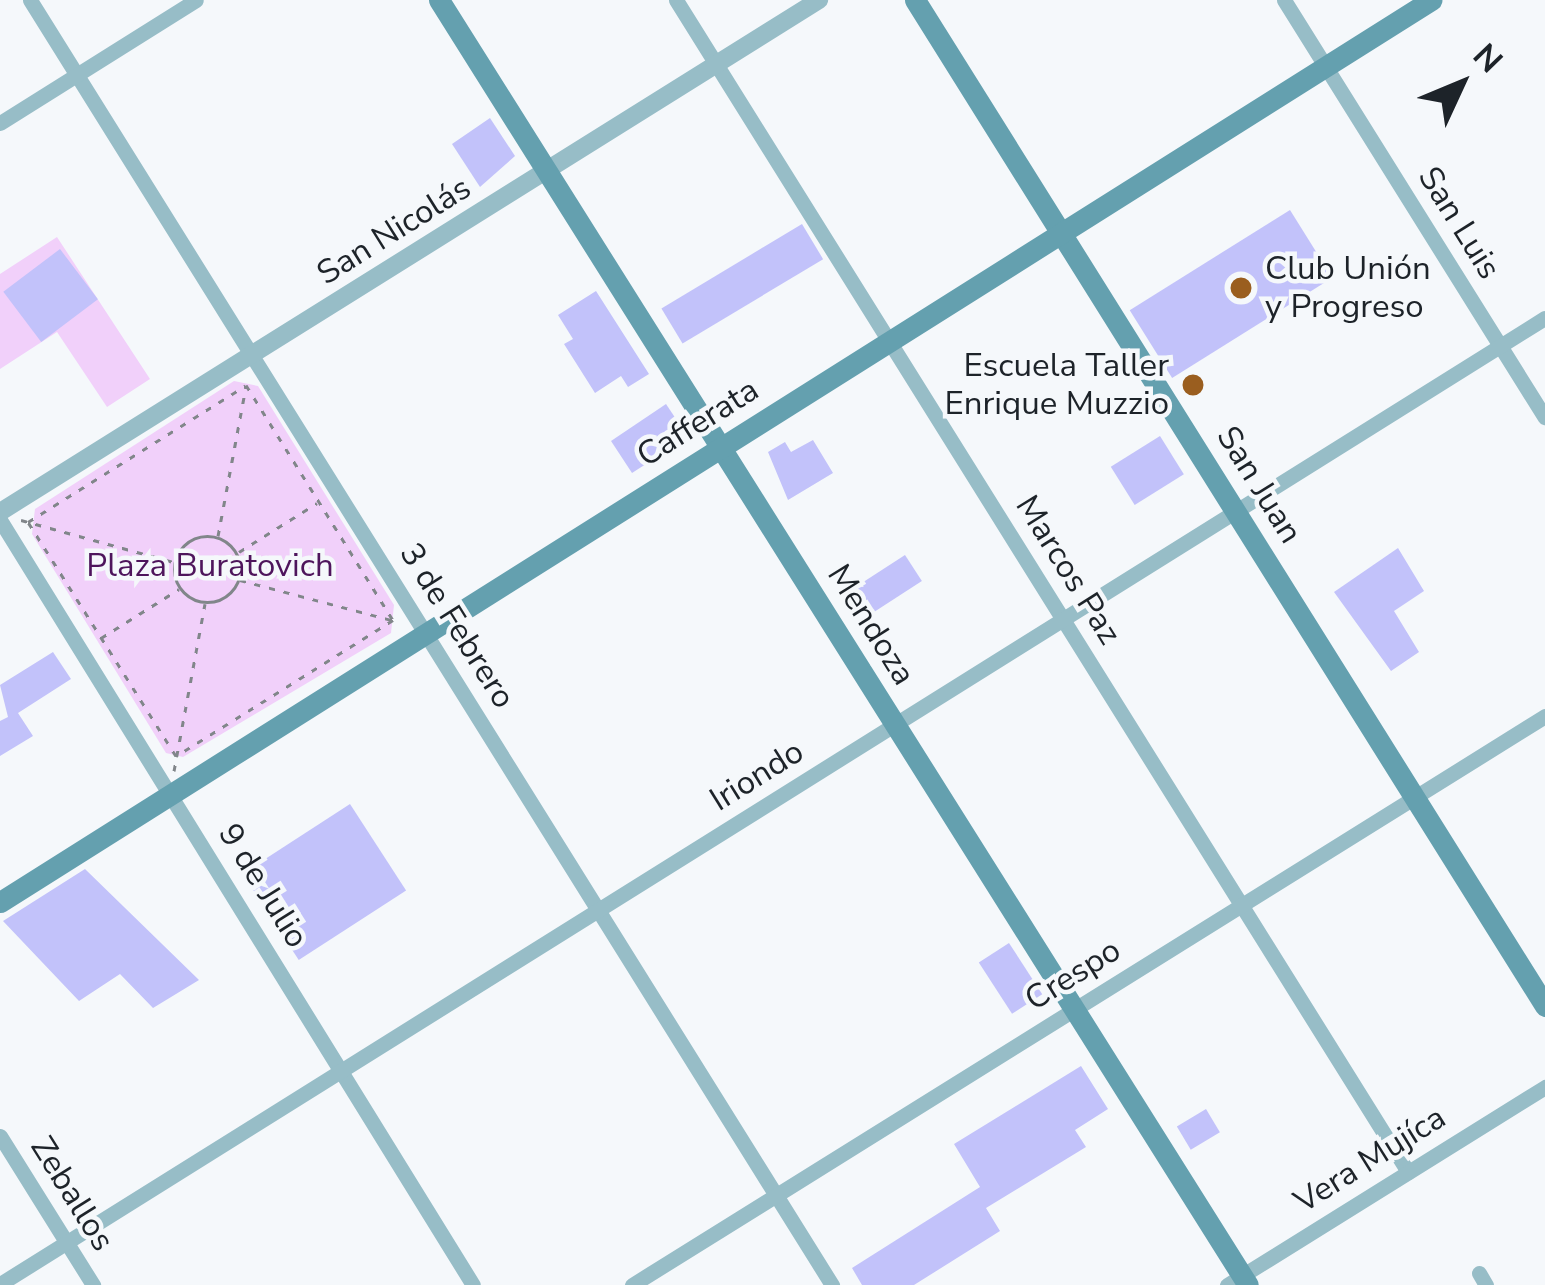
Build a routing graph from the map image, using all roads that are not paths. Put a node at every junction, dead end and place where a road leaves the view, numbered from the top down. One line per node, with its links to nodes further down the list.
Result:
1 (30, 0): 11 (street, 3 de Febrero)
2 (196, 0): 11 (street)
3 (439, 0): 13 (main road, Mendoza)
4 (676, 0): 9 (street, Marcos Paz)
5 (819, 0): 9 (street, San Nicolás)
6 (915, 0): 14 (main road, San Juan)
7 (1284, 0): 10 (street, San Luis)
8 (1431, 0): 10 (main road, Cafferata)
9 (717, 65): 13 (street, San Nicolás); 16 (street, Marcos Paz)
10 (1325, 67): 14 (main road, Cafferata); 17 (street, San Luis)
11 (77, 75): 12 (street); 18 (street, 3 de Febrero)
12 (0, 123)
13 (546, 171): 18 (street, San Nicolás); 20 (main road, Mendoza)
14 (1061, 233): 16 (main road, Cafferata); 21 (main road, San Juan)
15 (1545, 318): 17 (street, Iriondo)
16 (890, 341): 20 (main road, Cafferata); 23 (street, Marcos Paz)
17 (1501, 346): 19 (street, San Luis); 21 (street, Iriondo)
18 (252, 355): 22 (street, San Nicolás); 24 (street, 3 de Febrero)
19 (1545, 417)
20 (721, 448): 24 (main road, Cafferata); 26 (main road, Mendoza)
21 (1236, 510): 23 (street, Iriondo); 28 (main road, San Juan)
22 (5, 517): 27 (street, 9 de Julio)
23 (1064, 620): 26 (street, Iriondo); 30 (street, Marcos Paz)
24 (427, 633): 27 (main road, Cafferata); 31 (street, 3 de Febrero)
25 (1545, 716): 28 (street, Crespo)
26 (895, 724): 31 (street, Iriondo); 33 (main road, Mendoza)
27 (171, 794): 29 (main road, Cafferata); 34 (street, 9 de Julio)
28 (1415, 796): 30 (street, Crespo); 32 (main road, San Juan)
29 (0, 902)
30 (1242, 904): 33 (street, Crespo); 37 (street, Marcos Paz)
31 (598, 910): 34 (street, Iriondo); 38 (street, 3 de Febrero)
32 (1545, 1006)
33 (1075, 1009): 38 (street, Crespo); 40 (main road, Mendoza)
34 (341, 1071): 39 (street, Iriondo); 43 (street, 9 de Julio)
35 (1545, 1087): 37 (street, Vera Mujíca)
36 (0, 1136): 39 (street, Zeballos)
37 (1408, 1172): 40 (street, Vera Mujíca)
38 (776, 1195): 44 (street, Crespo); 45 (street, 3 de Febrero)
39 (67, 1242): 41 (street, Iriondo); 42 (street, Zeballos)
40 (1239, 1282)
41 (0, 1284)
42 (93, 1285)
43 (473, 1285)
44 (632, 1285)
45 (832, 1285)

